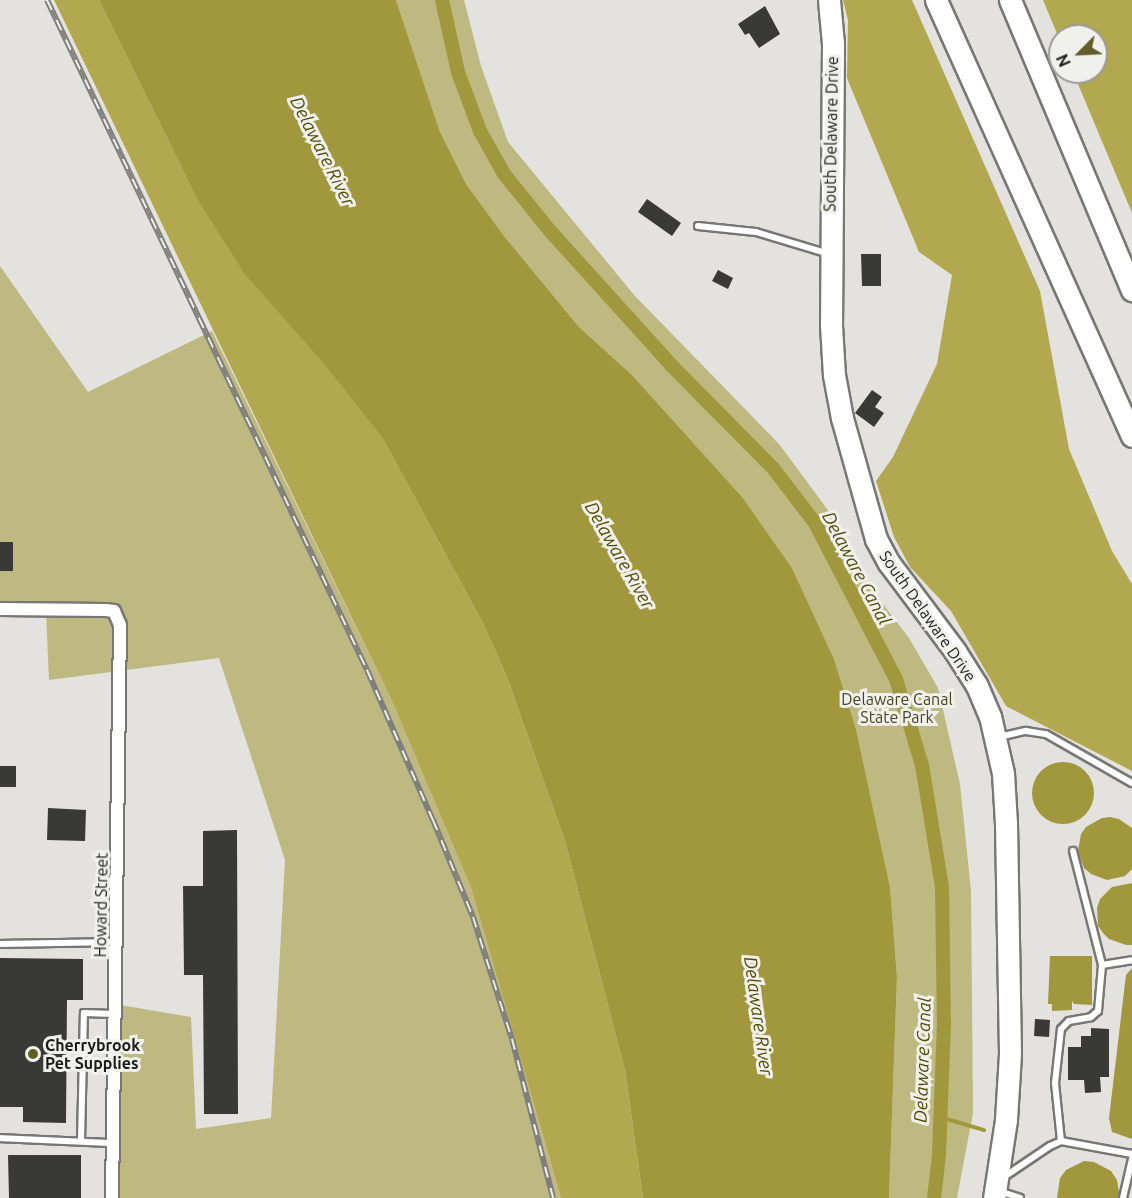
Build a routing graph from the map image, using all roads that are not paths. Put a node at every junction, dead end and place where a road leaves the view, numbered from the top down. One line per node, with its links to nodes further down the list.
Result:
1 (829, 0): 5 (highway, South Delaware Drive)
2 (936, 0): 7 (highway)
3 (1010, 0): 6 (highway)
4 (698, 226): 5 (lane)
5 (830, 255): 9 (highway, South Delaware Drive)
6 (1132, 290)
7 (1132, 436)
8 (0, 609): 12 (street, Howard Street)
9 (996, 738): 10 (lane); 23 (highway, South Delaware Drive)
10 (1132, 783)
11 (1073, 851): 15 (lane)
12 (117, 942): 13 (lane); 16 (street, Howard Street)
13 (0, 944)
14 (1132, 960): 15 (lane)
15 (1102, 965): 19 (lane)
16 (115, 1014): 18 (lane); 20 (street, Howard Street)
17 (0, 1138): 18 (lane)
18 (81, 1141): 20 (lane)
19 (1060, 1141): 21 (lane); 23 (lane)
20 (113, 1143): 24 (street, Howard Street)
21 (1132, 1154)
22 (1132, 1160): 26 (lane)
23 (996, 1189): 25 (lane)
24 (112, 1198)
25 (1020, 1198)
26 (1123, 1198)

